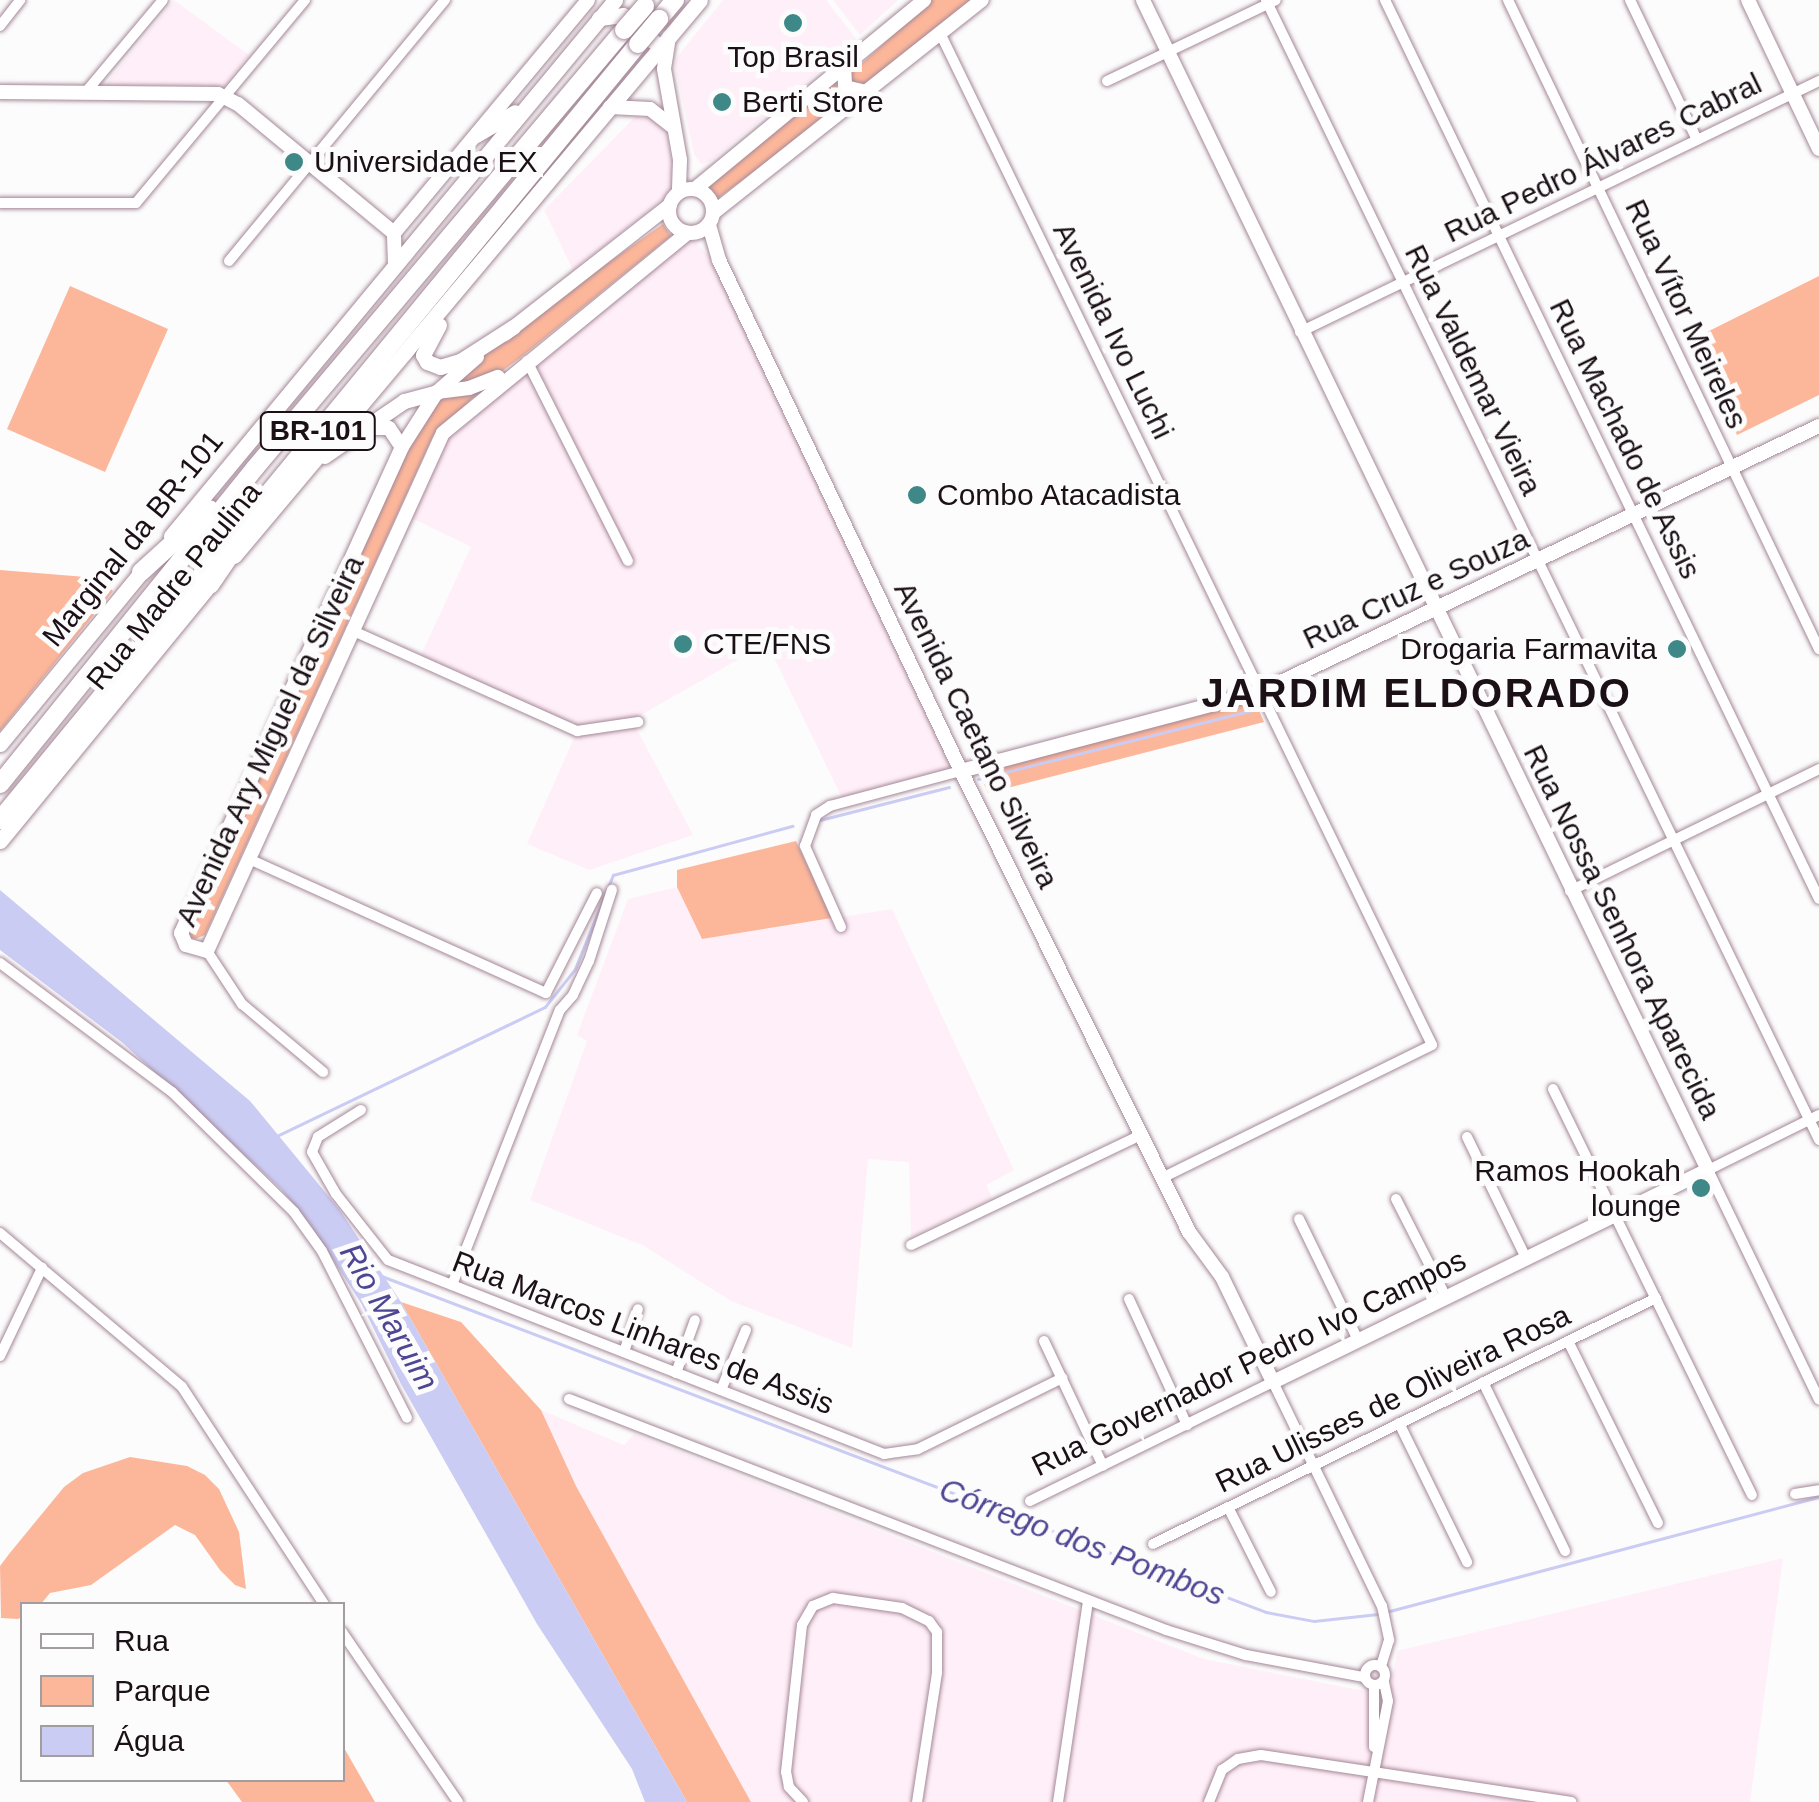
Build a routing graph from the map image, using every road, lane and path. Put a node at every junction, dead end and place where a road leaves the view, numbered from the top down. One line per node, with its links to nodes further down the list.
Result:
1 (20, 0): 20 (street)
2 (163, 0): 31 (street)
3 (305, 0): 33 (street)
4 (445, 0): 40 (street)
5 (588, 0): 37 (street)
6 (615, 0): 19 (main road, Marginal da BR-101)
7 (624, 0): 23 (main road)
8 (674, 0): 18 (highway, BR-101)
9 (700, 0): 23 (main road, Rua Madre Paulina)
10 (924, 0): 26 (street, Avenida Ary Miguel da Silveira)
11 (982, 0): 21 (street, Avenida Ary Miguel da Silveira)
12 (1143, 0): 25 (street, Rua Nossa Senhora Aparecida)
13 (1386, 0): 47 (street, Rua Machado de Assis)
14 (1508, 0): 41 (street, Rua Vítor Meireles)
15 (1630, 0): 38 (street)
16 (1748, 0): 32 (street)
17 (1270, 1): 25 (street); 52 (street, Rua Valdemar Vieira)
18 (651, 8): 22 (highway, BR-101, bridge)
19 (599, 18): 24 (main road); 34 (main road, Marginal da BR-101)
20 (0, 26)
21 (940, 33): 30 (street, Avenida Ary Miguel da Silveira); 71 (street, Avenida Ivo Luchi)
22 (631, 37): 60 (highway, BR-101); 62 (highway, BR-101)
23 (669, 37): 24 (main road, Rua Madre Paulina); 36 (street)
24 (658, 50): 35 (main road, Rua Madre Paulina)
25 (1171, 51): 27 (street); 54 (street, Rua Nossa Senhora Aparecida)
26 (844, 66): 30 (street); 42 (street, Avenida Ary Miguel da Silveira)
27 (1107, 81)
28 (1819, 81): 32 (street, Rua Pedro Álvares Cabral)
29 (0, 92): 31 (street)
30 (867, 92): 44 (street, Avenida Ary Miguel da Silveira)
31 (85, 93): 33 (street)
32 (1792, 94): 38 (street, Rua Pedro Álvares Cabral); 39 (street)
33 (225, 96): 40 (street); 43 (street)
34 (528, 104): 37 (main road); 50 (main road, Marginal da BR-101)
35 (610, 107): 36 (street); 51 (main road, Rua Madre Paulina)
36 (672, 126): 42 (street)
37 (476, 135): 45 (street)
38 (1698, 140): 41 (street, Rua Pedro Álvares Cabral)
39 (1819, 149)
40 (310, 164): 45 (street); 49 (street)
41 (1598, 188): 47 (street, Rua Pedro Álvares Cabral); 61 (street, Rua Vítor Meireles)
42 (684, 194): 44 (street); 46 (street, Avenida Caetano Silveira); 53 (street, Avenida Ary Miguel da Silveira)
43 (0, 203)
44 (711, 218): 46 (street, Avenida Ary Miguel da Silveira); 48 (street, Avenida Caetano Silveira)
45 (394, 233): 50 (street)
46 (690, 234): 48 (street, Avenida Caetano Silveira); 55 (street, Avenida Ary Miguel da Silveira)
47 (1500, 235): 52 (street, Rua Pedro Álvares Cabral); 63 (street, Rua Machado de Assis)
48 (718, 260): 75 (street, Avenida Caetano Silveira)
49 (229, 262)
50 (394, 265): 66 (main road, Marginal da BR-101)
51 (475, 268): 53 (main road); 62 (main road, Rua Madre Paulina)
52 (1402, 282): 54 (street, Rua Pedro Álvares Cabral); 65 (street, Rua Valdemar Vieira)
53 (514, 327): 56 (street, Avenida Ary Miguel da Silveira)
54 (1300, 332): 68 (street, Rua Nossa Senhora Aparecida)
55 (526, 361): 56 (street); 64 (street); 69 (street, Avenida Ary Miguel da Silveira)
56 (437, 392): 58 (main road); 59 (street, Avenida Ary Miguel da Silveira)
57 (1819, 426): 61 (street, Rua Cruz e Souza)
58 (362, 428): 59 (street); 62 (main road)
59 (402, 447): 87 (street, Avenida Ary Miguel da Silveira)
60 (255, 468): 66 (highway); 76 (highway, BR-101)
61 (1731, 468): 63 (street, Rua Cruz e Souza); 70 (street, Rua Vítor Meireles)
62 (295, 470): 67 (highway); 78 (highway, BR-101)
63 (1633, 516): 65 (street, Rua Cruz e Souza); 77 (street, Rua Machado de Assis)
64 (628, 561)
65 (1538, 562): 68 (street, Rua Cruz e Souza); 79 (street, Rua Valdemar Vieira)
66 (141, 572): 73 (main road, Marginal da BR-101)
67 (210, 585): 80 (main road, Rua Madre Paulina)
68 (1436, 612): 71 (street, Rua Cruz e Souza); 83 (street, Rua Nossa Senhora Aparecida)
69 (351, 630): 72 (street); 81 (street, Avenida Ary Miguel da Silveira)
70 (1819, 649)
71 (1260, 692): 75 (street, Rua Cruz e Souza); 99 (street, Avenida Ivo Luchi)
72 (638, 722)
73 (0, 744)
74 (1819, 769): 77 (street)
75 (961, 771): 86 (street); 95 (street, Avenida Caetano Silveira)
76 (0, 784)
77 (1768, 794): 79 (street); 85 (street, Rua Machado de Assis)
78 (0, 820)
79 (1673, 840): 83 (street); 94 (street, Rua Valdemar Vieira)
80 (0, 841)
81 (249, 859): 87 (street, Avenida Ary Miguel da Silveira); 89 (street)
82 (612, 890): 90 (street)
83 (1570, 891): 98 (street, Rua Nossa Senhora Aparecida)
84 (597, 893): 89 (street)
85 (1819, 899)
86 (841, 927)
87 (207, 951): 91 (street)
88 (0, 962): 126 (street)
89 (546, 994): 90 (street)
90 (559, 1009): 107 (street)
91 (322, 1072)
92 (1553, 1090): 101 (street)
93 (361, 1110): 107 (street, Rua Marcos Linhares de Assis)
94 (1814, 1117): 97 (street, Rua Valdemar Vieira); 98 (street)
95 (1141, 1135): 99 (street, Avenida Caetano Silveira); 104 (street)
96 (1467, 1137): 105 (street)
97 (1819, 1140)
98 (1708, 1170): 101 (street, Rua Governador Pedro Ivo Campos); 125 (street, Rua Nossa Senhora Aparecida)
99 (1162, 1178): 121 (street, Avenida Caetano Silveira)
100 (1396, 1199): 108 (street)
101 (1615, 1215): 105 (street, Rua Governador Pedro Ivo Campos); 109 (street)
102 (1300, 1219): 115 (street)
103 (0, 1233): 106 (street)
104 (911, 1245)
105 (1526, 1258): 108 (street, Rua Governador Pedro Ivo Campos)
106 (42, 1268): 118 (street); 142 (street)
107 (452, 1285): 117 (street, Rua Marcos Linhares de Assis)
108 (1446, 1297): 115 (street, Rua Governador Pedro Ivo Campos)
109 (1656, 1298): 116 (street, Rua Ulisses de Oliveira Rosa); 132 (street)
110 (1129, 1299): 127 (street)
111 (638, 1310): 117 (street)
112 (695, 1320): 119 (street)
113 (746, 1330): 123 (street)
114 (1044, 1340): 120 (street)
115 (1358, 1340): 121 (street, Rua Governador Pedro Ivo Campos)
116 (1568, 1341): 122 (street, Rua Ulisses de Oliveira Rosa); 136 (street)
117 (624, 1352): 119 (street, Rua Marcos Linhares de Assis)
118 (0, 1356)
119 (676, 1373): 123 (street, Rua Marcos Linhares de Assis)
120 (1062, 1378): 123 (street, Rua Marcos Linhares de Assis); 129 (street)
121 (1273, 1382): 127 (street, Rua Governador Pedro Ivo Campos); 130 (street)
122 (1483, 1382): 128 (street, Rua Ulisses de Oliveira Rosa); 138 (street)
123 (721, 1390)
124 (569, 1399): 141 (street)
125 (1819, 1400)
126 (407, 1418)
127 (1187, 1424): 129 (street, Rua Governador Pedro Ivo Campos)
128 (1399, 1424): 130 (street, Rua Ulisses de Oliveira Rosa); 139 (street)
129 (1102, 1466): 134 (street, Rua Governador Pedro Ivo Campos)
130 (1314, 1466): 135 (street, Rua Ulisses de Oliveira Rosa); 144 (street)
131 (1819, 1490): 133 (street)
132 (1752, 1494)
133 (1795, 1494)
134 (1030, 1501)
135 (1228, 1507): 137 (street, Rua Ulisses de Oliveira Rosa); 140 (street)
136 (1658, 1523)
137 (1152, 1544)
138 (1565, 1551)
139 (1468, 1562)
140 (1270, 1592)
141 (1088, 1601): 145 (street); 152 (street)
142 (323, 1602)
143 (345, 1636): 149 (street)
144 (1381, 1667): 145 (street); 146 (street)
145 (1364, 1678): 146 (street)
146 (1379, 1684): 147 (street)
147 (1373, 1773): 148 (street); 153 (street); 154 (street)
148 (1516, 1798): 155 (street)
149 (458, 1802)
150 (802, 1802): 151 (street)
151 (917, 1802)
152 (1058, 1802)
153 (1209, 1802)
154 (1368, 1802)
155 (1570, 1802)

